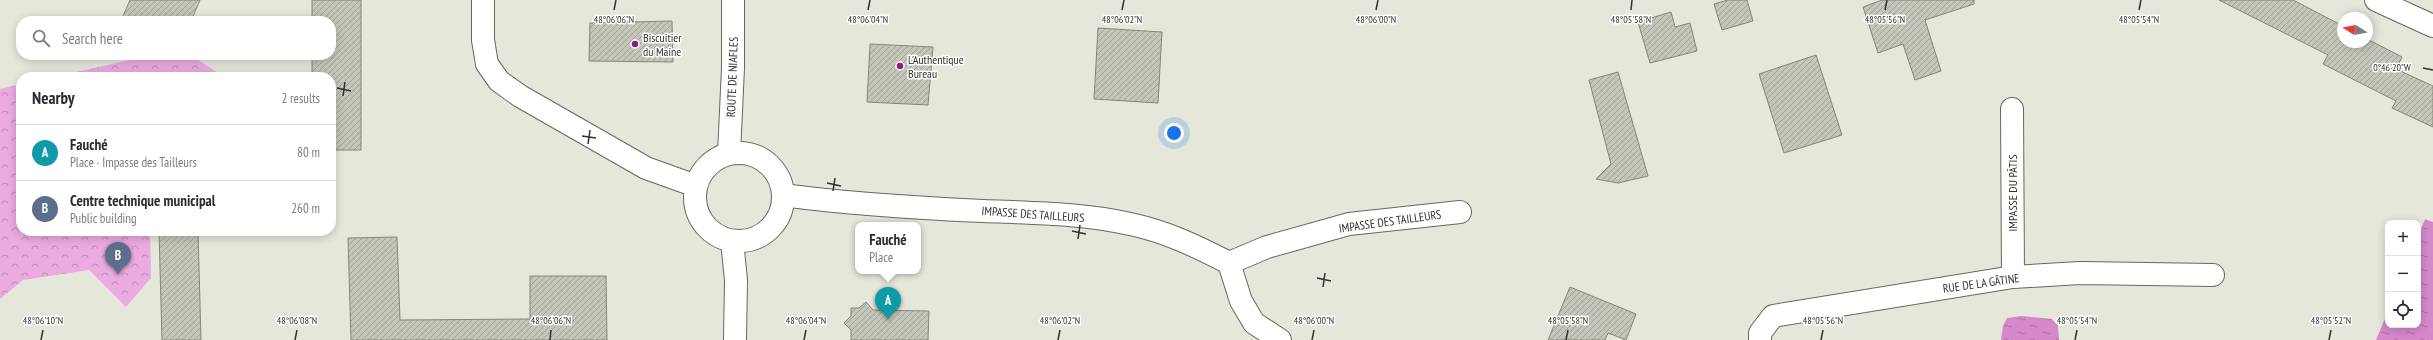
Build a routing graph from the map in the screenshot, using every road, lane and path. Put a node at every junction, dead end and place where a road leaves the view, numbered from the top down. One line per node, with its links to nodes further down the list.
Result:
1 (483, 0): 7 (street)
2 (733, 0): 6 (street, ROUTE DE NIAFLES)
3 (2376, 0): 4 (street)
4 (2433, 26)
5 (2012, 109): 13 (street, IMPASSE DU PÂTIS)
6 (729, 154): 7 (street); 8 (street)
7 (696, 186): 10 (street)
8 (783, 195): 10 (street); 11 (street, IMPASSE DES TAILLEURS)
9 (1460, 212): 11 (street, IMPASSE DES TAILLEURS)
10 (732, 241): 15 (street)
11 (1229, 263): 16 (street)
12 (2213, 275): 13 (street, RUE DE LA GÂTINE)
13 (2013, 277): 14 (street, RUE DE LA GÂTINE)
14 (1760, 337)
15 (735, 340)
16 (1280, 340)

